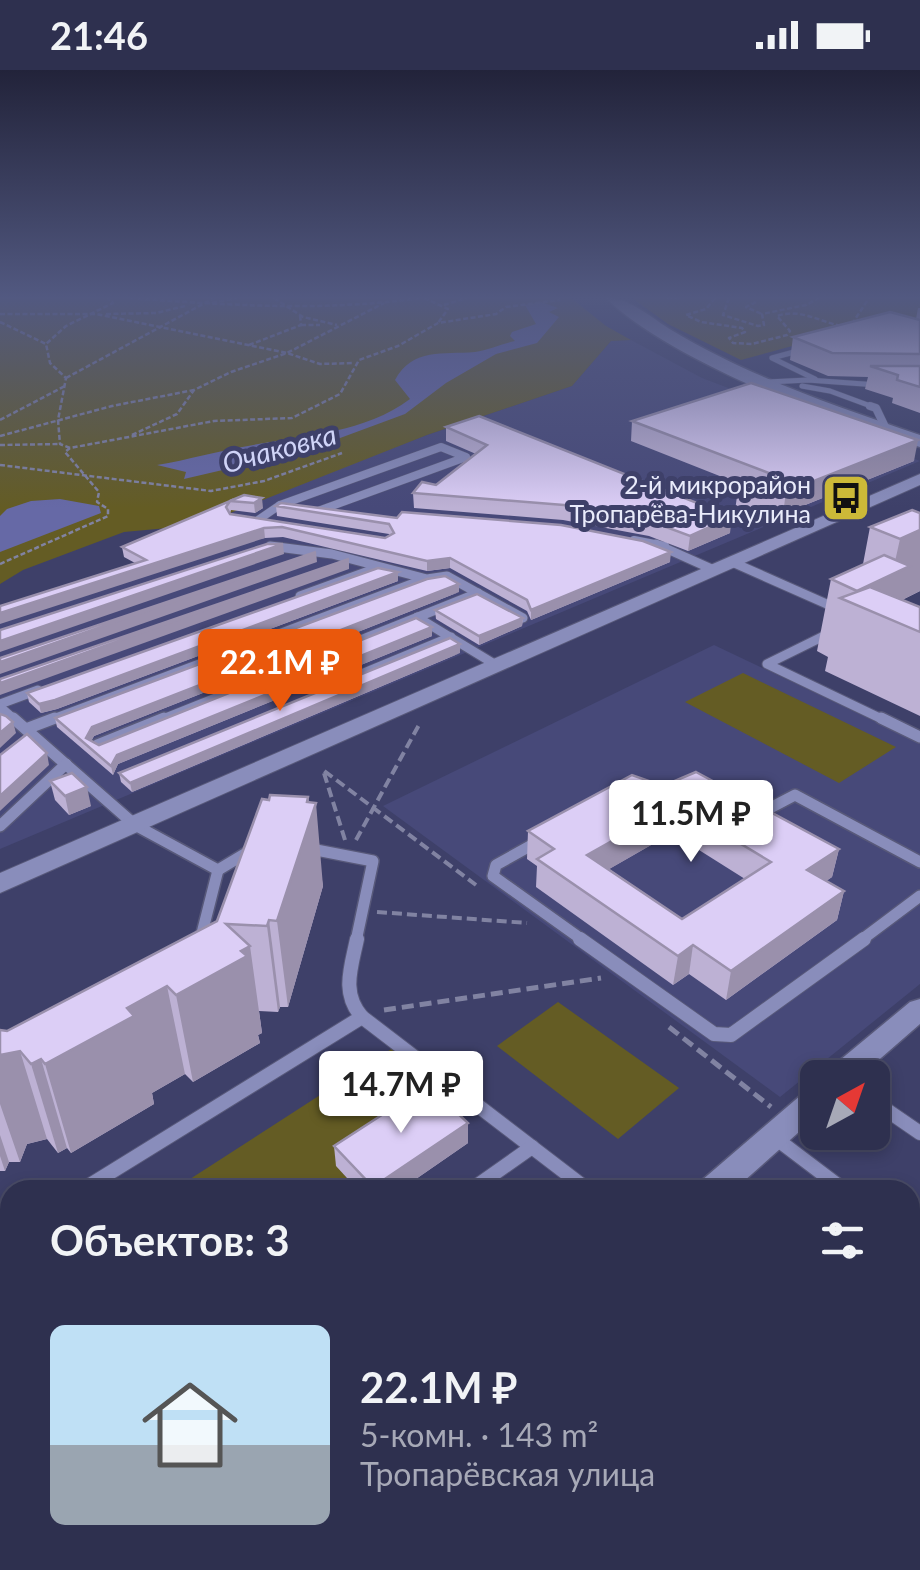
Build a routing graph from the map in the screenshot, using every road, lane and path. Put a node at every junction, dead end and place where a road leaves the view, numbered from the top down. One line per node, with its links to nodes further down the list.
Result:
1 (56, 368): 7 (path)
2 (85, 368): 7 (path)
3 (242, 368): 12 (path)
4 (352, 368): 16 (path)
5 (737, 368): 9 (main road)
6 (793, 368): 8 (lane)
7 (66, 378): 10 (path)
8 (819, 380): 9 (lane); 11 (lane)
9 (768, 382): 17 (main road)
10 (66, 386): 13 (path); 14 (path)
11 (896, 386)
12 (194, 390): 14 (path); 16 (path)
13 (0, 420)
14 (58, 420): 15 (path); 19 (path)
15 (0, 436)
16 (124, 439): 20 (path)
17 (920, 441)
18 (0, 444): 19 (path)
19 (60, 444): 20 (path)
20 (70, 448): 23 (path)
21 (342, 454): 23 (path)
22 (0, 464): 23 (path)
23 (82, 474): 36 (path)
24 (920, 478): 38 (street)
25 (280, 506): 26 (lane); 26 (lane); 29 (lane)
26 (318, 512): 27 (lane)
27 (337, 514)
28 (246, 519): 29 (lane)
29 (258, 520): 30 (lane)
30 (271, 523)
31 (625, 539): 38 (lane)
32 (266, 546): 33 (lane)
33 (316, 552): 34 (lane); 35 (lane)
34 (298, 558)
35 (351, 558): 37 (lane); 39 (lane)
36 (0, 564)
37 (332, 565)
38 (723, 566): 43 (lane); 50 (street)
39 (379, 568): 40 (lane); 44 (lane)
40 (427, 578): 42 (lane); 55 (lane)
41 (830, 592): 43 (lane)
42 (478, 593): 46 (lane); 47 (lane)
43 (816, 599): 45 (lane)
44 (289, 600)
45 (844, 612)
46 (417, 618): 49 (lane); 58 (lane)
47 (523, 618)
48 (844, 626): 56 (lane)
49 (450, 637): 50 (lane); 52 (lane)
50 (496, 666): 62 (street)
51 (54, 684): 53 (lane)
52 (323, 690)
53 (0, 705): 55 (lane)
54 (420, 723): 60 (path)
55 (28, 731): 57 (lane); 59 (lane)
56 (920, 736)
57 (20, 742)
58 (97, 745)
59 (66, 764): 62 (lane); 63 (lane)
60 (371, 807): 67 (path); 67 (path); 71 (path)
61 (740, 816): 68 (lane)
62 (135, 824): 69 (lane); 70 (street)
63 (0, 826)
64 (544, 838): 72 (lane)
65 (274, 847): 69 (lane)
66 (291, 848): 67 (lane)
67 (350, 854): 73 (lane)
68 (920, 862)
69 (218, 870): 75 (lane)
70 (0, 884)
71 (480, 888)
72 (920, 896)
73 (363, 911): 74 (path); 78 (lane)
74 (512, 911)
75 (196, 959)
76 (586, 966): 78 (path)
77 (920, 1009): 80 (street)
78 (362, 1017): 85 (lane); 88 (lane)
79 (662, 1023): 84 (path)
80 (858, 1060)
81 (890, 1112): 83 (lane)
82 (800, 1114): 84 (street)
83 (920, 1133)
84 (777, 1135): 87 (lane); 91 (street)
85 (532, 1147): 89 (lane); 90 (lane)
86 (822, 1150): 87 (path)
87 (808, 1164): 92 (lane)
88 (98, 1180)
89 (485, 1180)
90 (575, 1180)
91 (724, 1180)
92 (830, 1180)

